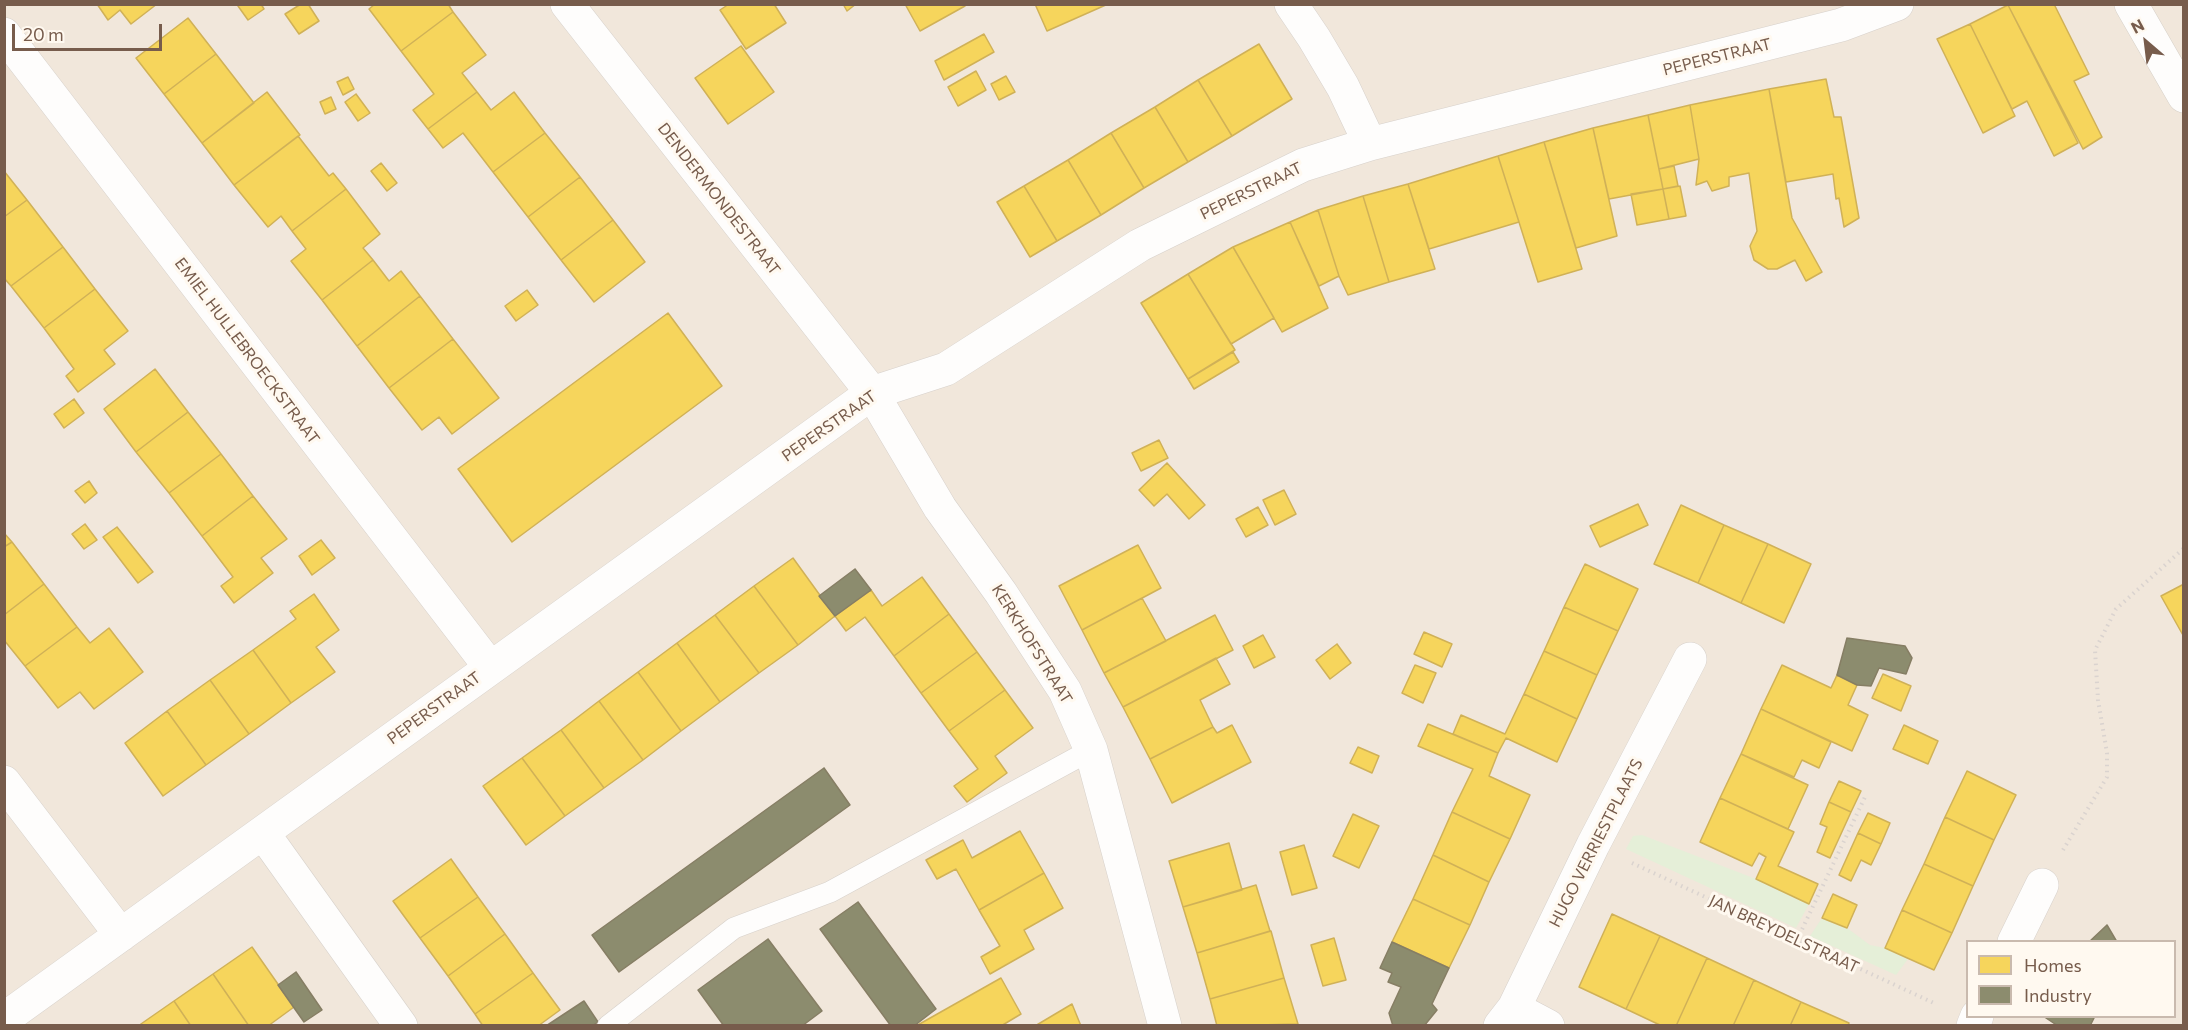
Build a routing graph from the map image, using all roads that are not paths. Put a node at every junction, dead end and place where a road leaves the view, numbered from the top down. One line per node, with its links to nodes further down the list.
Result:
1 (567, 4): 8 (street, DENDERMONDESTRAAT)
2 (1291, 4): 7 (street)
3 (1897, 4): 7 (street, PEPERSTRAAT)
4 (2131, 4): 6 (street)
5 (4, 34): 10 (street, EMIEL HULLEBROECKSTRAAT)
6 (2184, 96)
7 (1370, 144): 8 (street, PEPERSTRAAT)
8 (872, 393): 10 (street, PEPERSTRAAT); 11 (street, KERKHOFSTRAAT)
9 (1690, 659): 17 (street, HUGO VERRIESTPLAATS)
10 (490, 667): 13 (street, PEPERSTRAAT)
11 (1091, 750): 20 (lane); 21 (street, KERKHOFSTRAAT)
12 (4, 782): 15 (street)
13 (263, 833): 15 (street, PEPERSTRAAT); 19 (street)
14 (2042, 885): 16 (street)
15 (121, 935): 18 (street, PEPERSTRAAT)
16 (2015, 940)
17 (1507, 1017): 22 (street)
18 (4, 1019)
19 (401, 1026)
20 (608, 1026)
21 (1166, 1026)
22 (1548, 1026)

